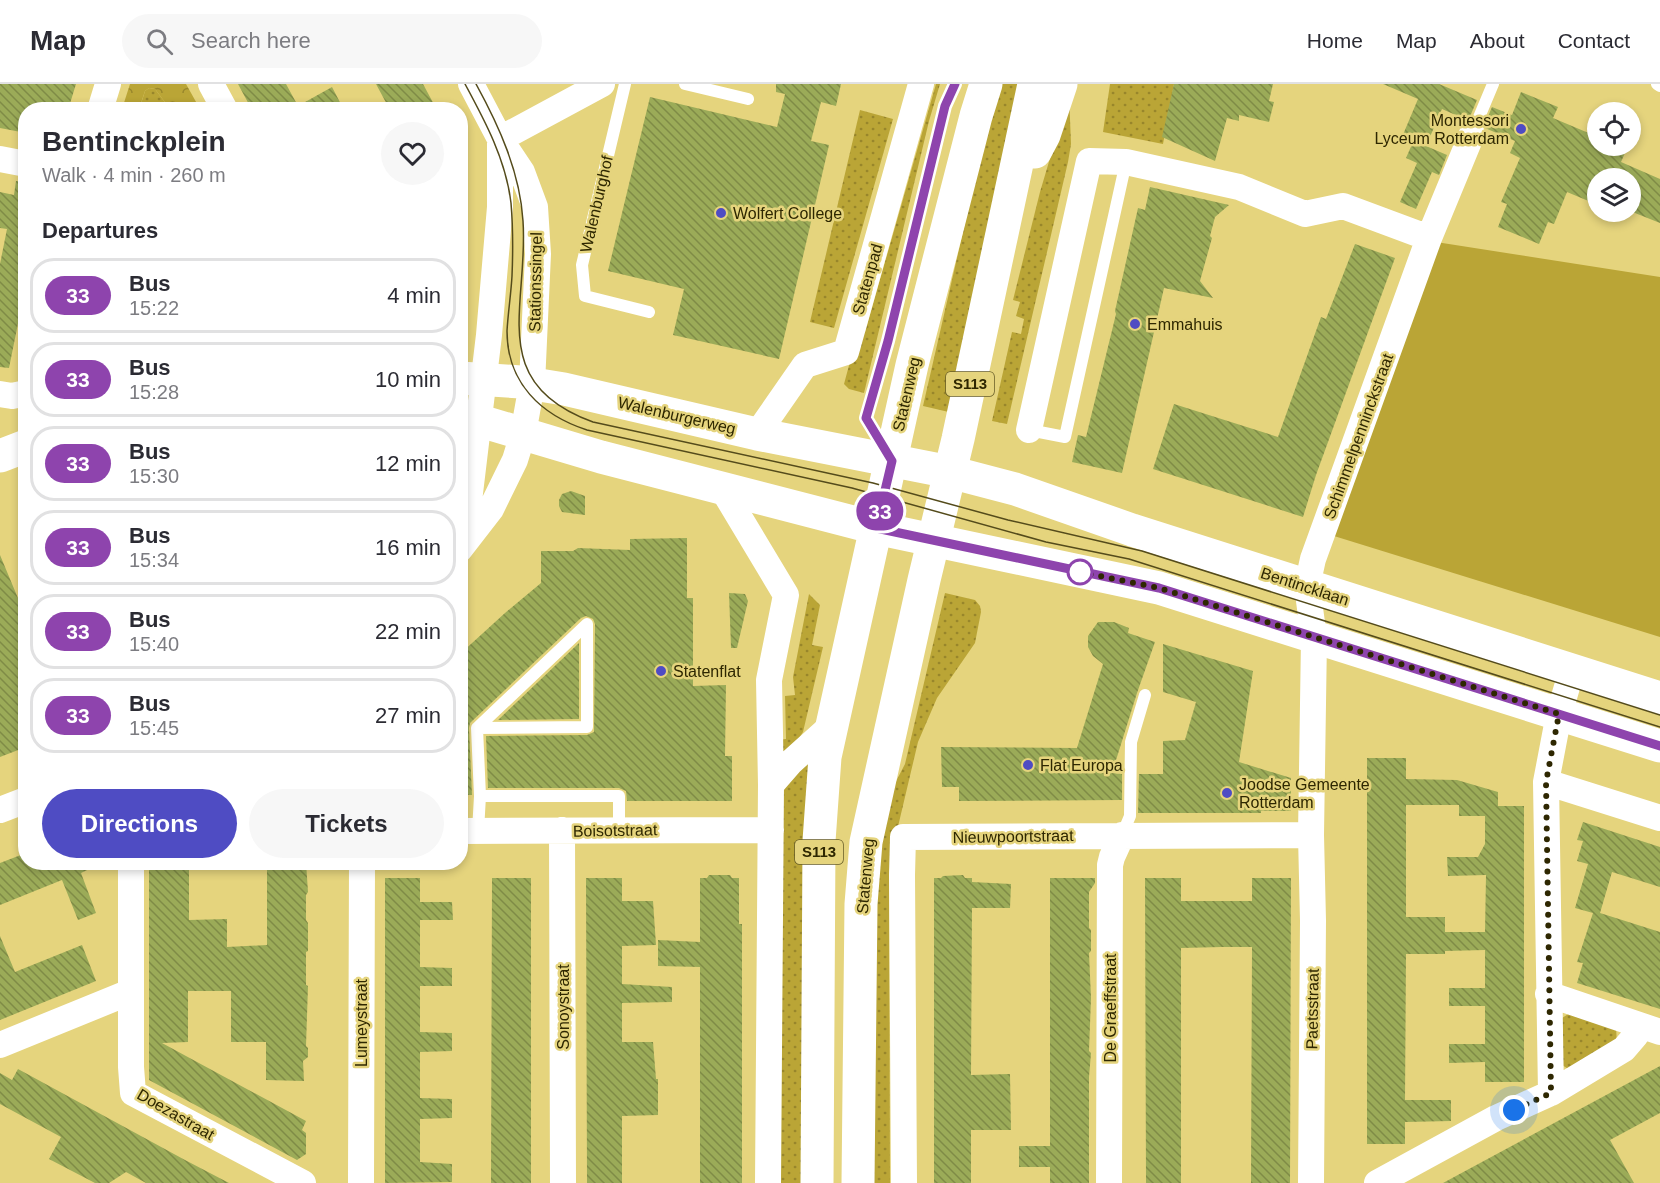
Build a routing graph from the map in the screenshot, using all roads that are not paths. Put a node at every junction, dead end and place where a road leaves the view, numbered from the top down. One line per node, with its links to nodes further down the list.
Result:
1 (108, 84): 15 (street)
2 (211, 84): 16 (street)
3 (471, 84): 19 (street, Stationssingel)
4 (603, 84): 19 (street)
5 (625, 84): 25 (lane, Walenburghof)
6 (685, 84): 14 (lane)
7 (921, 84): 33 (street, Statenpad)
8 (955, 84): 37 (lane, Statenweg)
9 (977, 84): 17 (street, S113)
10 (986, 84): 17 (street, Statenweg / S113)
11 (1034, 84): 23 (street, S113)
12 (1061, 84): 23 (street, S113)
13 (1493, 84): 18 (lane)
14 (748, 99)
15 (102, 102)
16 (221, 102)
17 (975, 116): 37 (street, Statenweg / S113)
18 (1472, 134): 24 (street, Schimmelpenninckstraat)
19 (500, 139): 26 (street, Stationssingel); 27 (street, Stationssingel)
20 (0, 159): 21 (street)
21 (18, 162)
22 (1126, 162): 24 (street); 31 (street); 31 (lane)
23 (1011, 200): 38 (street, S113)
24 (1429, 238): 43 (street, Schimmelpenninckstraat)
25 (649, 312)
26 (473, 379): 27 (street, Walenburgerweg); 30 (street, Stationssingel)
27 (532, 384): 32 (street, Stationssingel); 33 (street, Walenburgerweg)
28 (0, 394): 29 (street)
29 (18, 395)
30 (470, 418): 32 (street); 35 (street, Stationssingel)
31 (1029, 430)
32 (523, 434): 39 (street); 41 (street, Stationssingel)
33 (757, 434): 37 (street, Walenburgerweg)
34 (18, 449): 36 (street)
35 (468, 450)
36 (0, 456)
37 (892, 461): 38 (street, Walenburgerweg); 40 (street, S113)
38 (950, 472): 42 (street, S113); 43 (street, Bentincklaan)
39 (723, 490): 40 (street); 53 (street)
40 (876, 528): 42 (street); 50 (street, S113)
41 (468, 538)
42 (934, 540): 44 (street); 76 (street, Statenweg / S113)
43 (1307, 586): 44 (street, Schimmelpenninckstraat); 45 (street, Bentincklaan)
44 (1314, 638): 48 (street); 63 (street, Paetsstraat)
45 (1572, 670): 47 (street, Bentincklaan); 48 (street)
46 (1145, 695): 62 (lane)
47 (1660, 698)
48 (1559, 714): 51 (street); 52 (street)
49 (477, 728): 49 (lane); 54 (lane)
50 (830, 728): 53 (street); 75 (street, S113)
51 (1660, 746)
52 (1546, 782): 57 (street); 67 (street)
53 (771, 785): 60 (street)
54 (480, 796): 58 (lane); 61 (lane)
55 (18, 803): 56 (street)
56 (0, 810)
57 (1660, 818)
58 (619, 829): 59 (street, Boisotstraat); 60 (street, Boisotstraat)
59 (562, 830): 61 (street, Boisotstraat); 73 (street, Sonoystraat)
60 (771, 830): 74 (street)
61 (469, 831)
62 (1122, 835): 63 (street, Nieuwpoortstraat); 77 (street, Nieuwpoortstraat); 78 (street, De Graeffstraat)
63 (1311, 835): 79 (street, Paetsstraat)
64 (131, 870): 66 (street)
65 (362, 870): 72 (street, Lumeystraat)
66 (130, 992): 69 (street); 71 (street, Doezastraat)
67 (1548, 994): 68 (street); 70 (street)
68 (1650, 1029): 70 (street)
69 (0, 1045)
70 (1551, 1093): 80 (street)
71 (303, 1183)
72 (361, 1183)
73 (563, 1183)
74 (768, 1183)
75 (817, 1183)
76 (858, 1183)
77 (904, 1183)
78 (1109, 1183)
79 (1311, 1183)
80 (1377, 1183)

